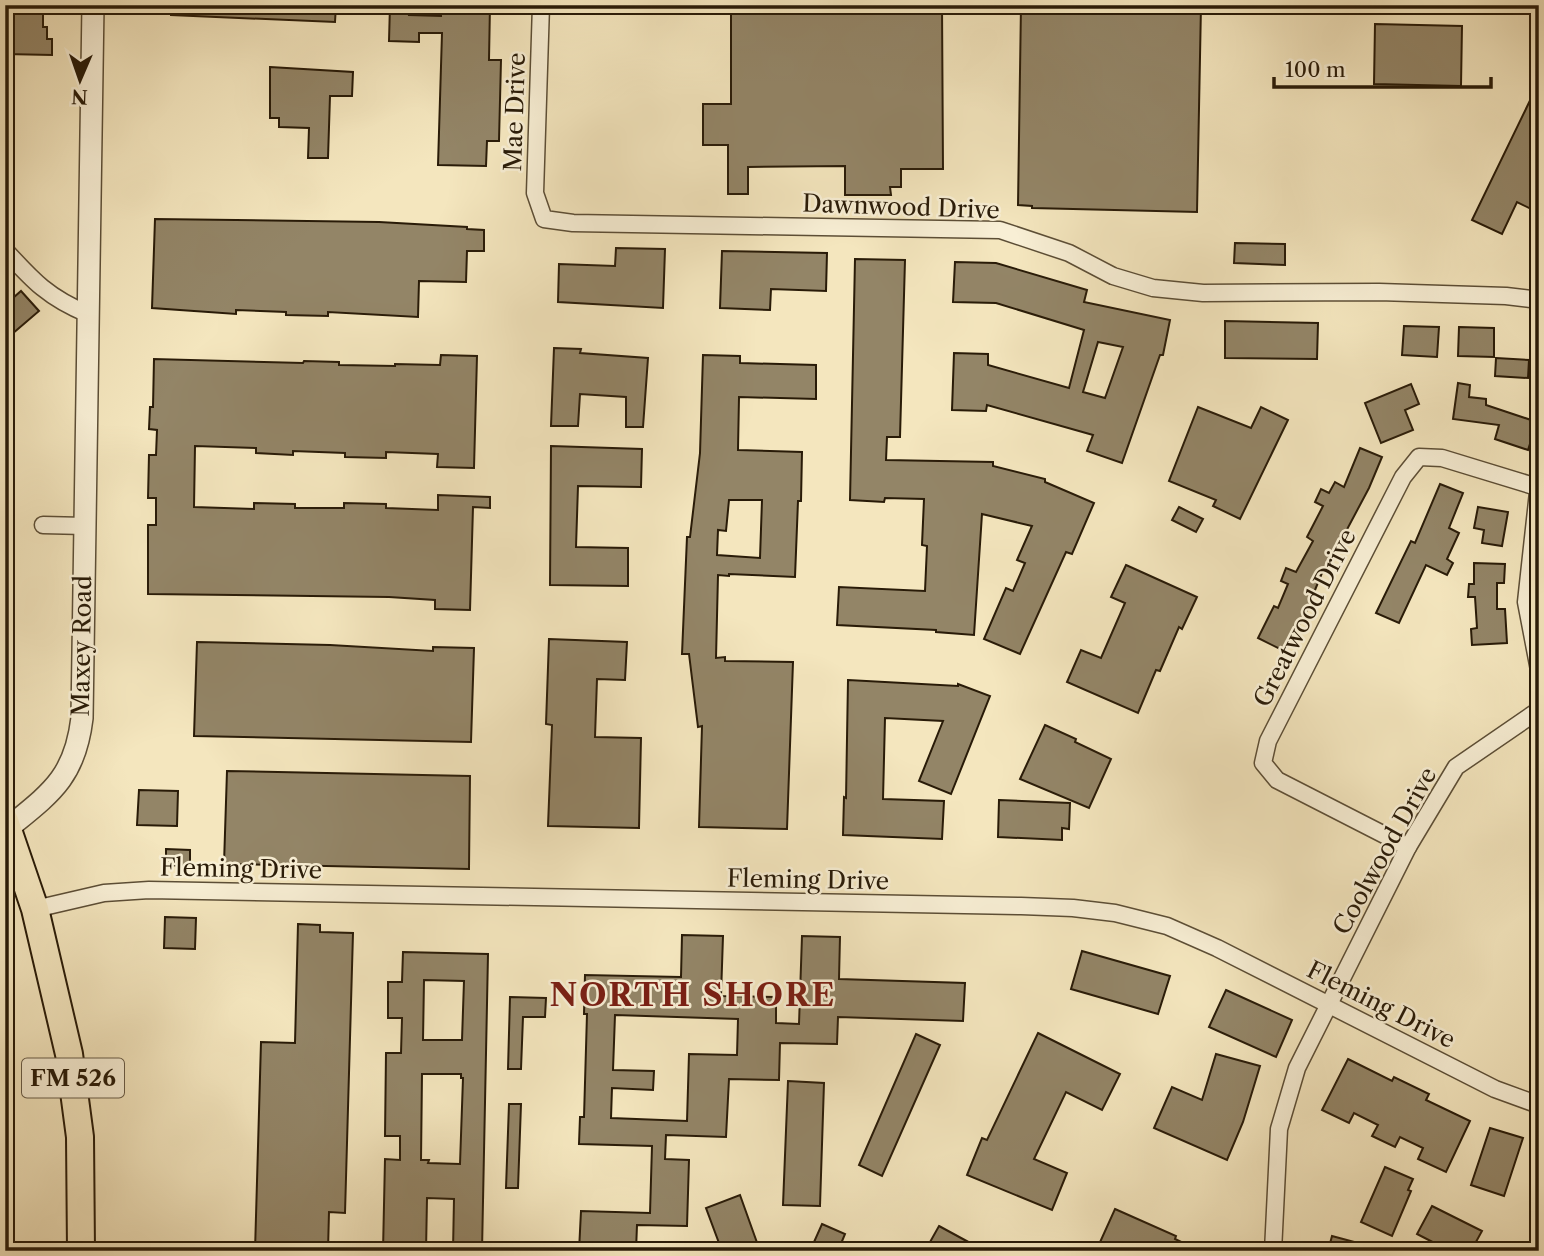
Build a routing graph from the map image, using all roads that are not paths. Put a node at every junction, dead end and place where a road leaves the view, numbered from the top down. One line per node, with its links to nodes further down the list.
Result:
1 (93, 5): 6 (street, Maxey Road)
2 (541, 5): 3 (street, Mae Drive)
3 (544, 219): 5 (street, Dawnwood Drive)
4 (5, 250): 6 (street)
5 (1539, 300)
6 (88, 314): 9 (street, Maxey Road)
7 (1538, 485): 10 (street); 13 (street, Greatwood Drive)
8 (43, 525): 9 (street)
9 (85, 526): 12 (street, Maxey Road)
10 (1539, 670)
11 (1539, 710): 13 (street, Coolwood Drive)
12 (7, 825): 14 (main road, Maxey Road / FM 526)
13 (1408, 847): 15 (street, Coolwood Drive)
14 (35, 909): 15 (street, Fleming Drive); 17 (main road, Maxey Road / FM 526)
15 (1329, 1004): 16 (street, Fleming Drive); 18 (street, Coolwood Drive)
16 (1539, 1105)
17 (80, 1251)
18 (1273, 1251)

